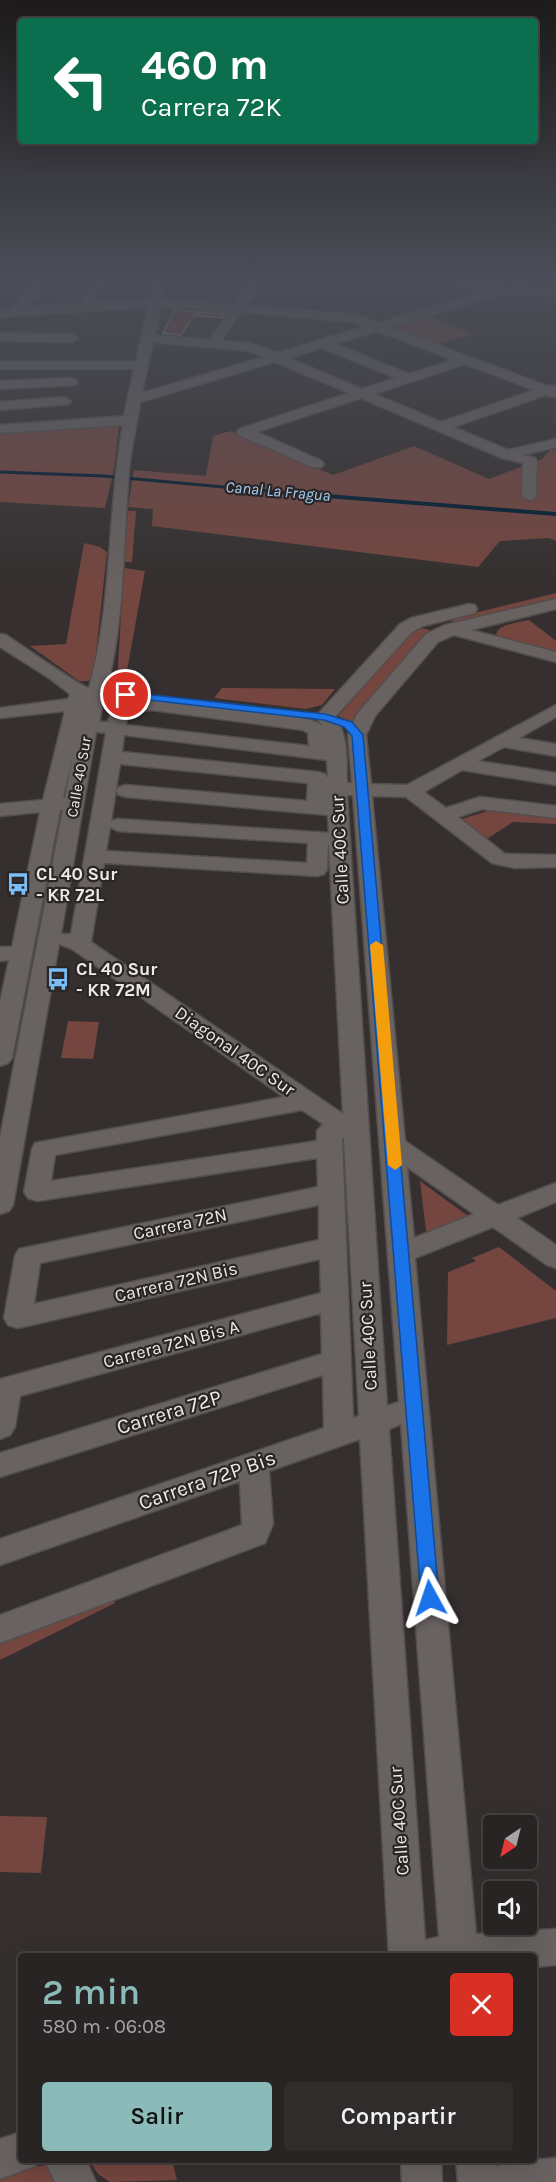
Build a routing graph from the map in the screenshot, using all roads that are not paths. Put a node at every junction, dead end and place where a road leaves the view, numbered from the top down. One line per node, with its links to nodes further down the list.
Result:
1 (70, 379): 7 (street)
2 (138, 379): 11 (street, Calle 40 Sur)
3 (207, 379): 11 (street)
4 (328, 379): 10 (street)
5 (405, 379): 10 (street)
6 (520, 379): 9 (street)
7 (70, 382): 8 (street); 12 (street)
8 (0, 385)
9 (553, 390): 16 (street)
10 (362, 393): 16 (street); 20 (street)
11 (134, 400): 14 (street, Calle 40 Sur)
12 (64, 401): 13 (street); 15 (street)
13 (0, 406)
14 (130, 420): 15 (street); 28 (street, Calle 40 Sur)
15 (56, 425): 17 (street)
16 (440, 427): 19 (street)
17 (0, 429)
18 (556, 443): 19 (street)
19 (507, 455): 21 (street)
20 (317, 464)
21 (529, 496)
22 (556, 588): 24 (street)
23 (556, 604): 25 (street)
24 (423, 620): 25 (street); 31 (street)
25 (451, 629): 27 (street); 34 (street)
26 (0, 639): 28 (street)
27 (556, 657)
28 (79, 706): 29 (street); 30 (street); 33 (street); 45 (street, Calle 40 Sur); 46 (street, Calle 40 Sur)
29 (0, 713)
30 (284, 717): 31 (street); 33 (street, Calle 40 Sur); 37 (street)
31 (325, 717): 34 (street); 37 (street, Calle 40C Sur)
32 (551, 717): 35 (street)
33 (115, 729): 37 (street); 38 (street, Calle 40 Sur)
34 (357, 735): 42 (street, Calle 40C Sur)
35 (502, 741): 36 (street); 39 (street)
36 (556, 750)
37 (327, 754): 41 (street, Calle 40C Sur)
38 (110, 757): 47 (street, Calle 40C Sur); 54 (street, Calle 40 Sur)
39 (459, 764): 40 (street); 44 (street)
40 (556, 779)
41 (337, 789): 42 (street); 48 (street, Calle 40C Sur)
42 (363, 790): 44 (street); 60 (street, Calle 40C Sur)
43 (126, 791): 47 (street)
44 (411, 791): 51 (street)
45 (74, 804): 46 (street); 56 (street, Calle 40 Sur)
46 (51, 806): 49 (street); 58 (street, Calle 40 Sur)
47 (317, 808): 48 (street)
48 (338, 809): 53 (street, Calle 40C Sur)
49 (0, 810)
50 (556, 812): 51 (street)
51 (443, 816): 55 (street)
52 (118, 825): 53 (street)
53 (328, 839): 54 (street, Calle 40C Sur); 59 (street, Calle 40C Sur)
54 (94, 856): 57 (street, Calle 40 Sur)
55 (556, 861)
56 (49, 936): 57 (street, Diagonal 40C Sur); 69 (street, Calle 40 Sur)
57 (80, 944): 62 (street, Diagonal 40C Sur)
58 (11, 953): 61 (street, Calle 40 Sur)
59 (351, 1048): 60 (street); 64 (street, Calle 40C Sur)
60 (385, 1048): 65 (street, Calle 40C Sur)
61 (0, 1058)
62 (306, 1101): 63 (street, Diagonal 40C Sur); 66 (street)
63 (328, 1117): 64 (street, Diagonal 40C Sur); 66 (street, Calle 40C Sur)
64 (357, 1136): 78 (street, Calle 40C Sur)
65 (393, 1145): 70 (street); 72 (street, Calle 40C Sur)
66 (331, 1147): 68 (street, Calle 40C Sur)
67 (556, 1192): 70 (street)
68 (332, 1193): 71 (street, Calle 40C Sur); 75 (street, Carrera 72N)
69 (0, 1205)
70 (495, 1215): 72 (street); 73 (street)
71 (334, 1246): 74 (street, Calle 40C Sur); 75 (street, Carrera 72N Bis)
72 (402, 1253): 77 (street, Calle 40C Sur)
73 (556, 1258)
74 (335, 1299): 76 (street, Calle 40C Sur); 79 (street, Carrera 72N Bis A)
75 (18, 1318)
76 (337, 1360): 80 (street, Calle 40C Sur); 82 (street, Carrera 72P)
77 (415, 1408): 78 (street, Carrera 72P Bis); 87 (street, Calle 40C Sur)
78 (373, 1423): 80 (street, Carrera 72P Bis); 86 (street, Calle 40C Sur)
79 (0, 1427)
80 (339, 1434): 81 (street, Carrera 72P Bis)
81 (254, 1464): 83 (street, Carrera 72P Bis); 84 (street)
82 (0, 1465)
83 (0, 1552)
84 (0, 1629)
85 (556, 1947): 88 (street)
86 (408, 1953)
87 (450, 1953)
88 (476, 1953)
89 (18, 2153): 90 (street)
90 (0, 2159)
91 (66, 2163): 95 (street)
92 (421, 2163): 96 (street)
93 (476, 2163): 97 (street)
94 (556, 2178): 98 (street)
95 (76, 2182)
96 (422, 2182)
97 (478, 2182)
98 (509, 2182)

